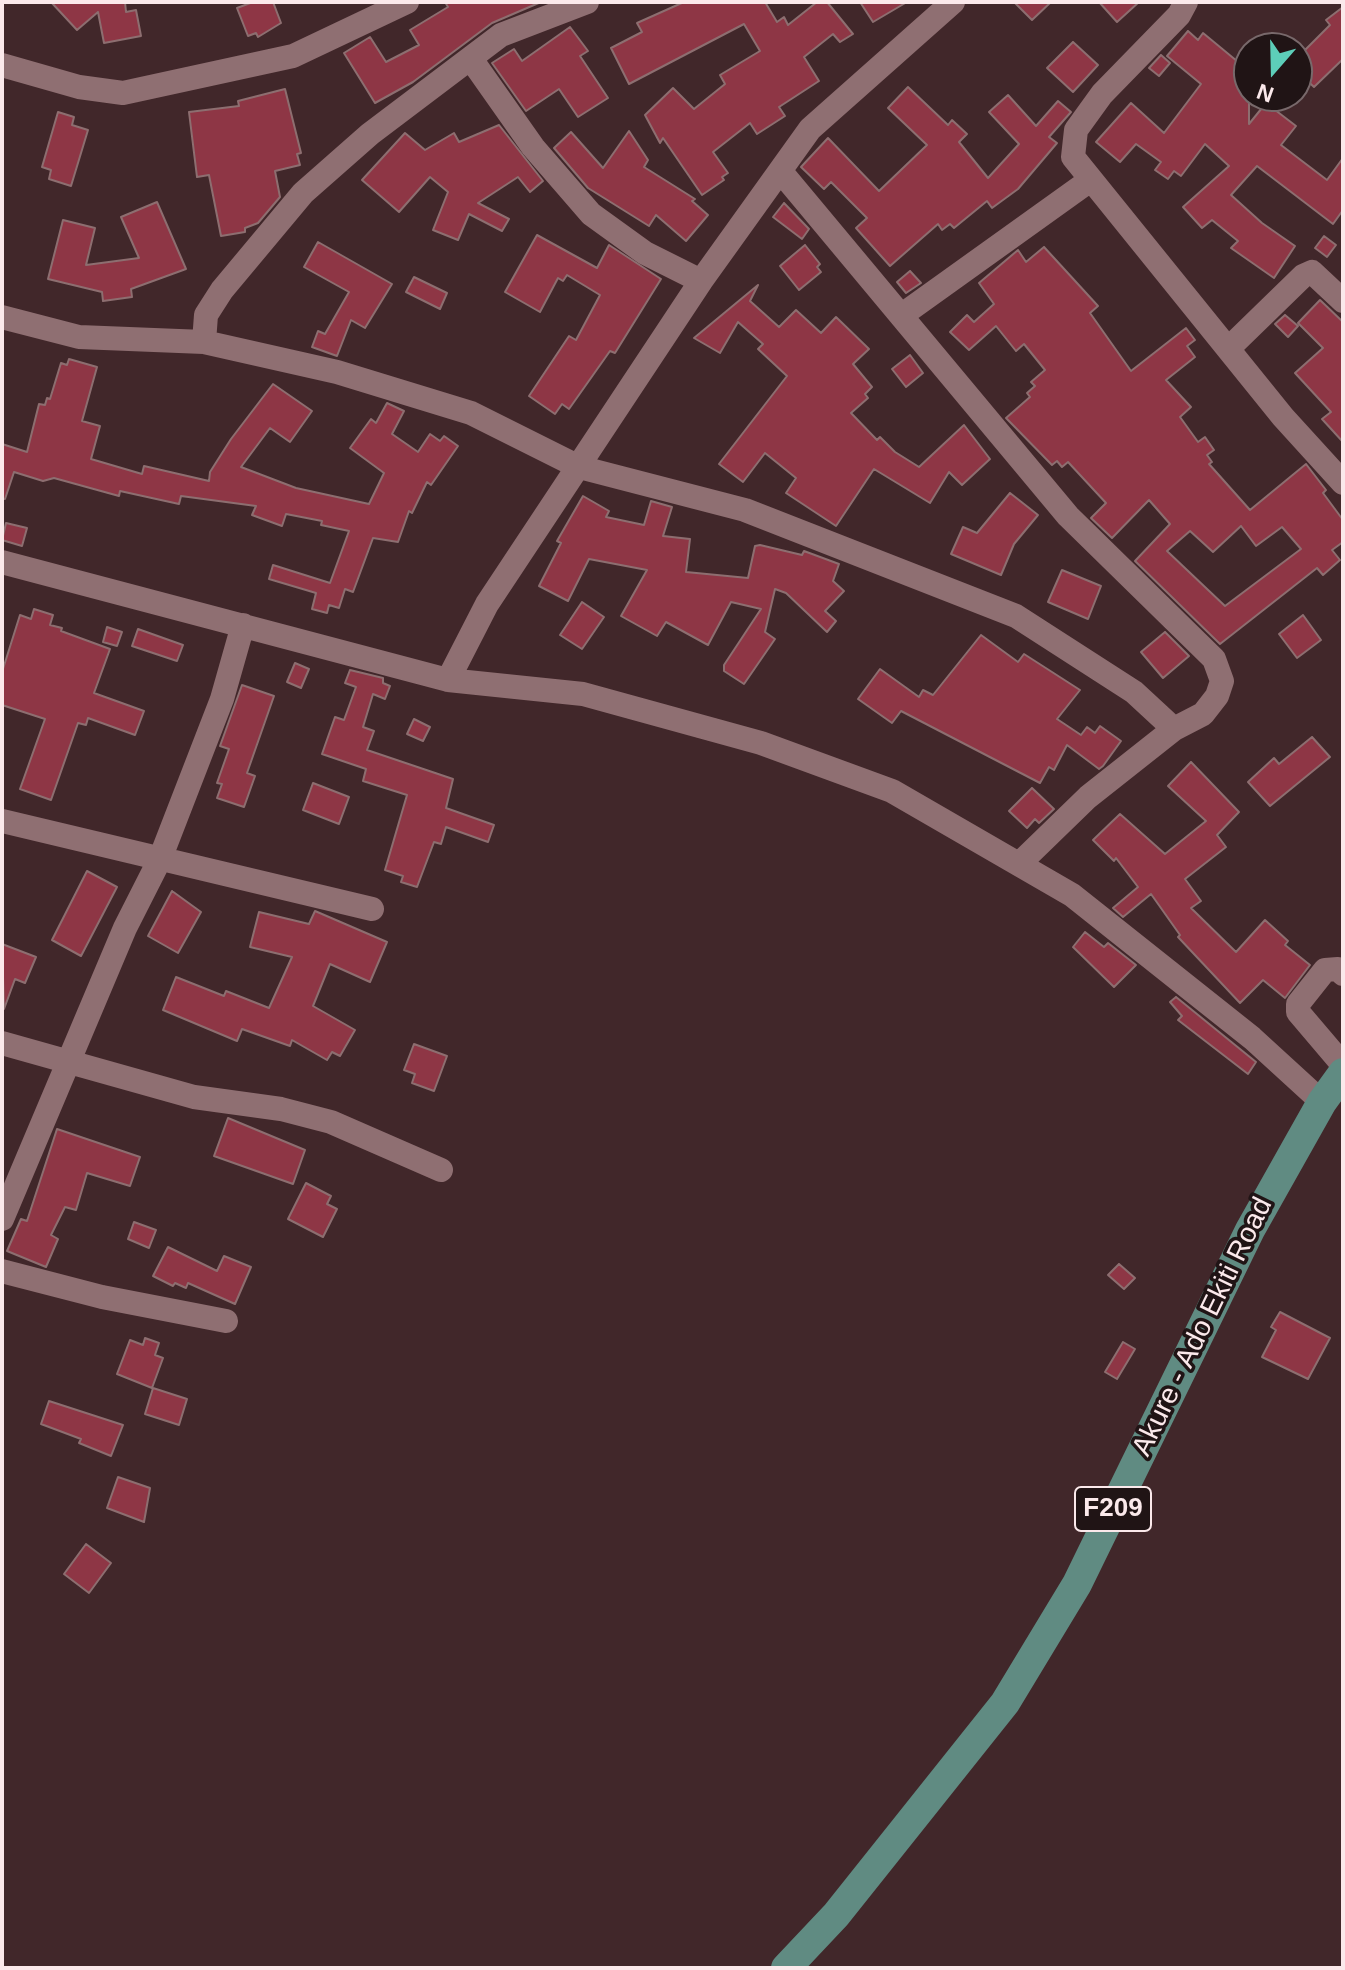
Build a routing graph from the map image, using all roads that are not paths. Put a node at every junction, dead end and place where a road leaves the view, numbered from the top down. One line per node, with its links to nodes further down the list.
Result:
1 (587, 2): 5 (street)
2 (953, 2): 7 (street)
3 (1186, 2): 8 (street)
4 (404, 3): 6 (street)
5 (471, 59): 9 (street); 13 (street)
6 (2, 65)
7 (782, 173): 9 (street); 11 (street)
8 (1089, 181): 11 (street); 14 (street)
9 (701, 281): 15 (street)
10 (1343, 301): 14 (street)
11 (902, 315): 20 (street)
12 (2, 317): 13 (street)
13 (204, 342): 15 (street)
14 (1229, 348): 16 (street)
15 (579, 467): 19 (street); 20 (street)
16 (1343, 483)
17 (2, 562): 18 (street)
18 (243, 625): 19 (street); 22 (street)
19 (448, 680): 23 (street)
20 (1174, 729): 23 (street)
21 (2, 821): 22 (street)
22 (160, 859): 24 (street); 27 (street)
23 (1020, 863): 30 (street)
24 (372, 909)
25 (1343, 974): 28 (street)
26 (2, 1043): 27 (street)
27 (70, 1060): 31 (street); 32 (street)
28 (1343, 1065)
29 (1343, 1073): 30 (main road, Akure - Ado Ekiti Road / F209)
30 (1322, 1102): 35 (main road, Akure - Ado Ekiti Road / F209)
31 (441, 1170)
32 (2, 1219)
33 (2, 1271): 34 (street)
34 (226, 1321)
35 (791, 1960)

